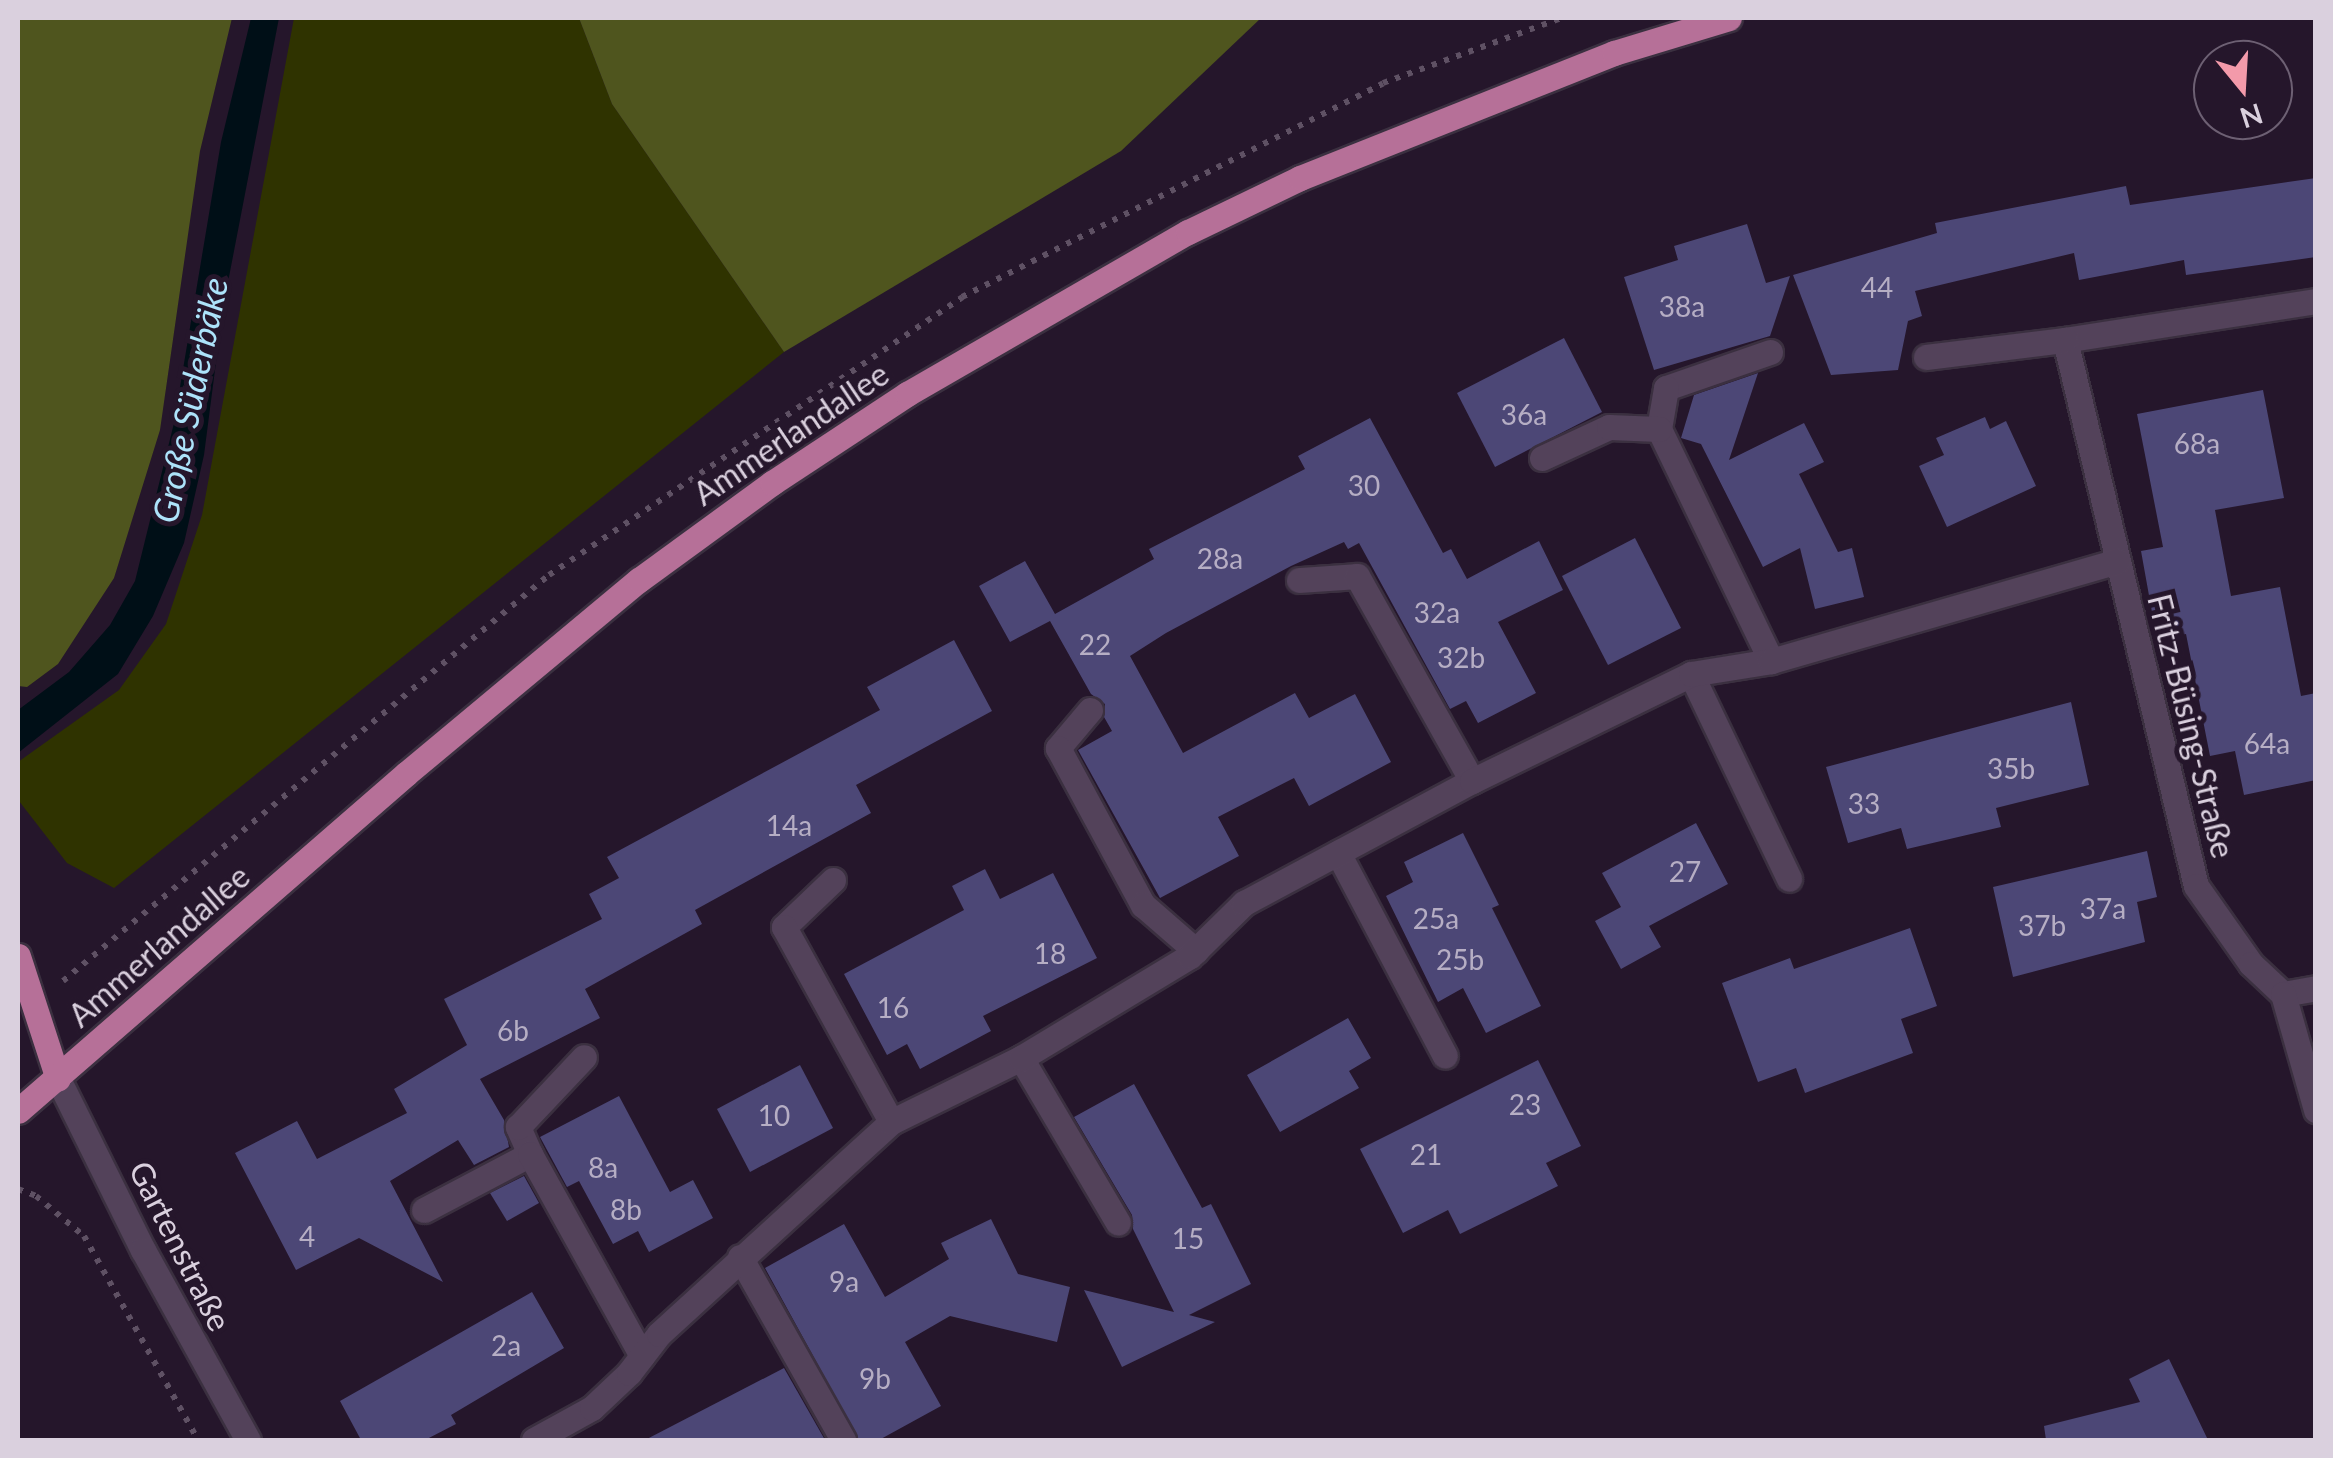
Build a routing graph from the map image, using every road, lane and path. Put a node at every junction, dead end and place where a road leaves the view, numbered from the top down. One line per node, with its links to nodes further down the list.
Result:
1 (1730, 18): 24 (main road, Ammerlandallee)
2 (2316, 300): 3 (street)
3 (2065, 340): 5 (street); 8 (street, Fritz-Büsing-Straße)
4 (1770, 352): 6 (street)
5 (1926, 357)
6 (1659, 429): 7 (street); 10 (street)
7 (1542, 458)
8 (2118, 562): 10 (street, Fritz-Büsing-Straße); 20 (street, Fritz-Büsing-Straße)
9 (1299, 580): 13 (street)
10 (1771, 660): 11 (street, Fritz-Büsing-Straße)
11 (1691, 674): 13 (street, Fritz-Büsing-Straße); 15 (street)
12 (1090, 710): 17 (street)
13 (1472, 780): 14 (street, Fritz-Büsing-Straße)
14 (1338, 853): 17 (street, Fritz-Büsing-Straße); 22 (street)
15 (1790, 879)
16 (833, 880): 27 (street)
17 (1196, 951): 23 (street, Fritz-Büsing-Straße)
18 (18, 956): 24 (main road)
19 (2316, 988): 20 (street)
20 (2283, 994): 26 (street)
21 (584, 1056): 28 (street)
22 (1445, 1056)
23 (1020, 1058): 27 (street, Fritz-Büsing-Straße); 31 (street)
24 (58, 1078): 25 (main road, Ammerlandallee); 35 (street, Gartenstraße)
25 (18, 1110)
26 (2316, 1110)
27 (891, 1122): 32 (street, Fritz-Büsing-Straße)
28 (530, 1154): 30 (street); 33 (street)
29 (18, 1189): 34 (path)
30 (424, 1210)
31 (1118, 1223)
32 (740, 1258): 33 (street, Fritz-Büsing-Straße); 37 (street)
33 (642, 1356): 36 (street, Fritz-Büsing-Straße)
34 (198, 1440)
35 (248, 1440)
36 (534, 1440)
37 (842, 1440)

